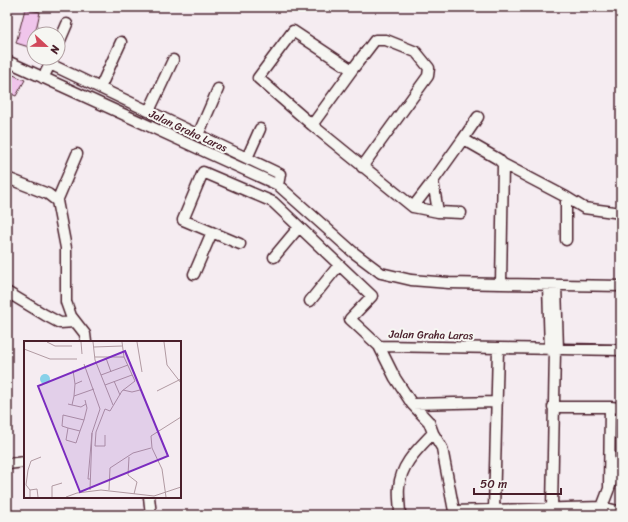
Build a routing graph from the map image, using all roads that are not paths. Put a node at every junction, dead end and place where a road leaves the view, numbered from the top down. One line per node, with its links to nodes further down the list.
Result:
1 (121, 42): 8 (street)
2 (173, 60): 10 (street)
3 (7, 61): 7 (street, Jalan Graha Laras)
4 (49, 66): 7 (street)
5 (60, 66): 8 (street)
6 (352, 70): 12 (street); 12 (street); 19 (street)
7 (43, 78): 22 (street, Jalan Graha Laras)
8 (100, 88): 10 (street)
9 (218, 89): 14 (street)
10 (149, 111): 14 (street)
11 (478, 117): 15 (street)
12 (312, 125): 19 (street)
13 (260, 129): 17 (street)
14 (198, 135): 17 (street)
15 (463, 139): 18 (street); 21 (street)
16 (77, 154): 24 (street)
17 (247, 158): 22 (street)
18 (503, 164): 23 (street); 36 (street)
19 (362, 167): 25 (street)
20 (7, 178): 24 (street)
21 (433, 181): 25 (street); 26 (street)
22 (278, 185): 36 (street, Jalan Graha Laras)
23 (566, 197): 28 (street); 31 (street)
24 (57, 201): 41 (street)
25 (413, 208): 26 (street)
26 (438, 212): 27 (street)
27 (460, 213)
28 (621, 213)
29 (299, 227): 30 (street, Jalan Graha Laras); 33 (street); 34 (street, Jalan Graha Laras)
30 (212, 232): 32 (street, Jalan Graha Laras); 35 (street)
31 (566, 240)
32 (240, 244)
33 (274, 257)
34 (339, 265): 40 (street); 43 (street, Jalan Graha Laras)
35 (194, 274)
36 (501, 284): 37 (street, Jalan Graha Laras)
37 (552, 285): 38 (street, Jalan Graha Laras); 45 (street)
38 (621, 286)
39 (7, 292): 41 (street)
40 (310, 301)
41 (75, 322): 42 (street)
42 (86, 341)
43 (379, 346): 44 (street, Jalan Graha Laras); 48 (street)
44 (498, 348): 45 (street, Jalan Graha Laras); 47 (street)
45 (554, 350): 46 (street, Jalan Graha Laras); 49 (street)
46 (621, 350)
47 (497, 402): 48 (street); 60 (street)
48 (412, 404): 52 (street)
49 (553, 407): 50 (street); 59 (street)
50 (610, 407): 51 (street); 56 (street)
51 (621, 408)
52 (433, 433): 60 (street); 63 (street)
53 (621, 457): 56 (street)
54 (24, 462): 55 (street)
55 (7, 464)
56 (609, 489): 58 (street)
57 (149, 498): 62 (street)
58 (602, 507): 59 (street); 61 (street)
59 (552, 508): 60 (street)
60 (494, 510)
61 (621, 512)
62 (151, 515)
63 (400, 515)

